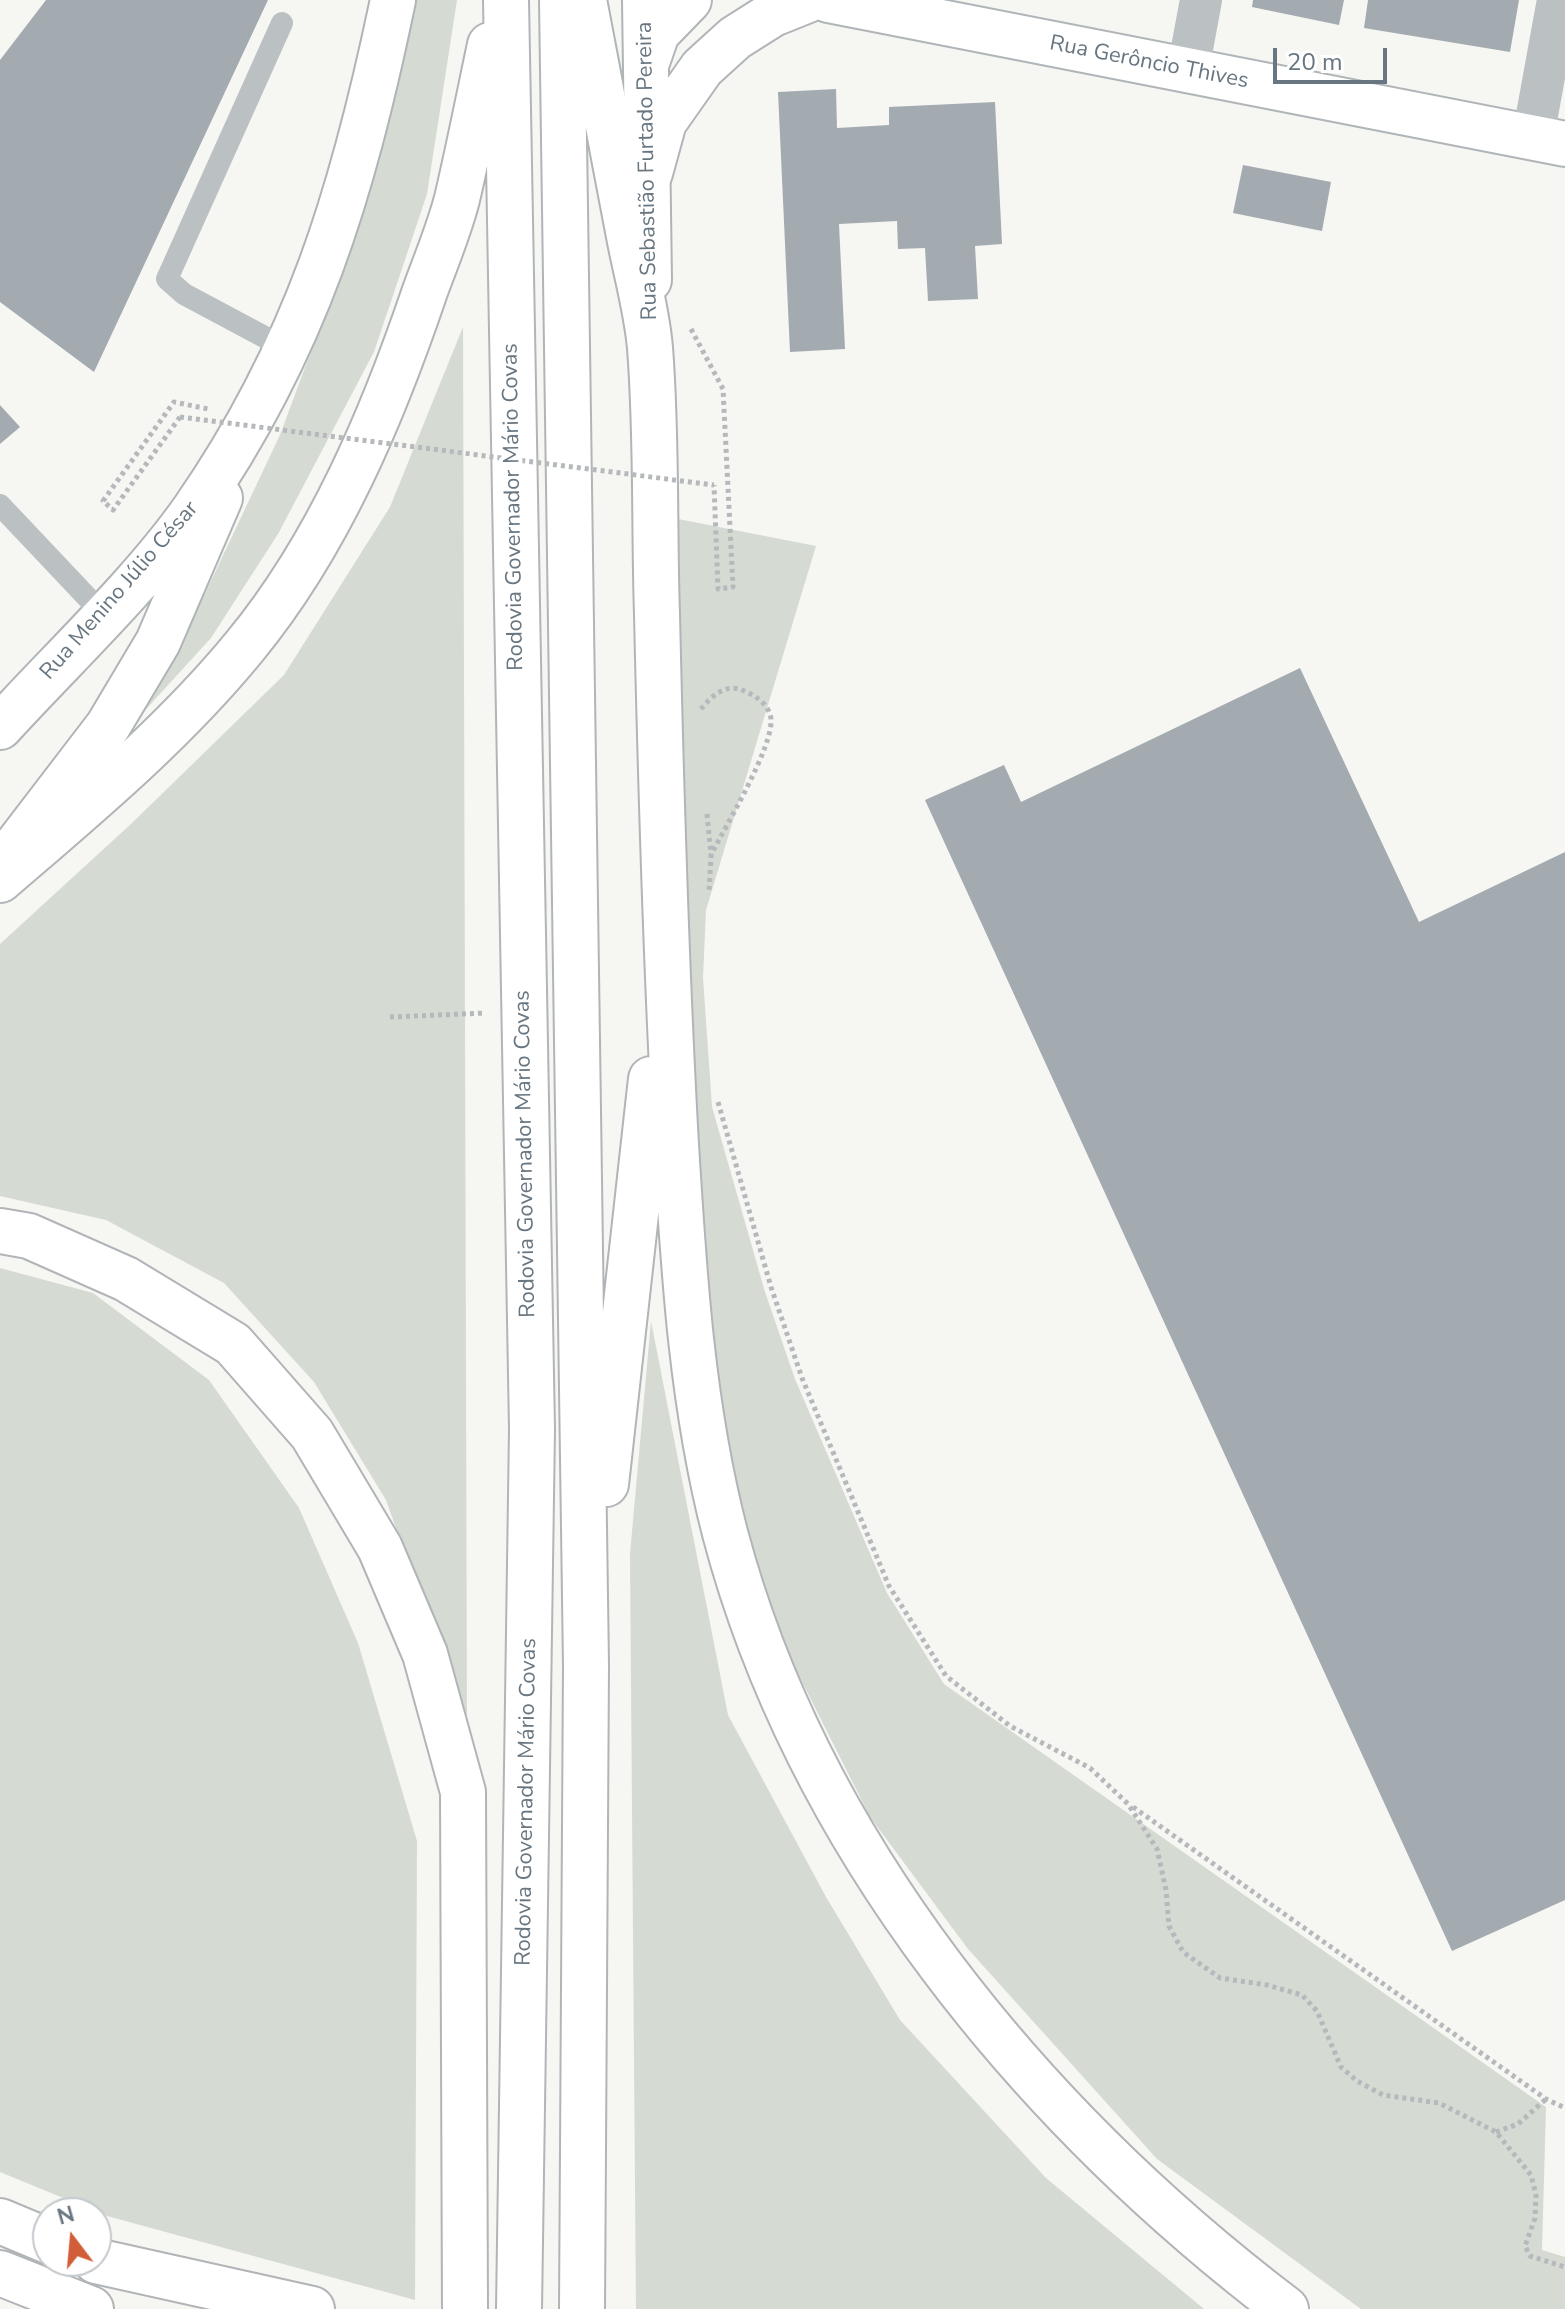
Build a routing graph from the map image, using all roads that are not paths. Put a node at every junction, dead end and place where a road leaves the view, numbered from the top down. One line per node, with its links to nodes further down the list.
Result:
1 (393, 0): 18 (main road, Rua Menino Júlio César)
2 (500, 0): 24 (main road)
3 (506, 0): 35 (main road, Rodovia Governador Mário Covas)
4 (562, 0): 27 (main road)
5 (584, 0): 17 (main road)
6 (645, 0): 13 (main road, Rua Sebastião Furtado Pereira)
7 (689, 0): 13 (main road)
8 (808, 0): 16 (main road)
9 (828, 0): 14 (main road, Rua Gerôncio Thives)
10 (1201, 0): 14 (street)
11 (1558, 0): 15 (street)
12 (282, 23): 18 (lane)
13 (646, 65): 16 (main road, Rua Sebastião Furtado Pereira)
14 (1188, 70): 15 (main road, Rua Gerôncio Thives)
15 (1549, 140)
16 (648, 179): 17 (main road, Rua Sebastião Furtado Pereira)
17 (650, 342): 25 (main road)
18 (287, 349): 19 (main road, Rua Menino Júlio César)
19 (253, 418): 21 (main road, Rua Menino Júlio César); 23 (main road)
20 (0, 505): 21 (lane)
21 (103, 614): 22 (main road, Rua Menino Júlio César)
22 (0, 727)
23 (0, 867)
24 (0, 880)
25 (665, 955): 27 (main road); 37 (main road)
26 (0, 1231): 34 (main road)
27 (586, 1665): 36 (main road)
28 (0, 2221): 29 (main road)
29 (32, 2234)
30 (112, 2265): 33 (main road)
31 (0, 2273): 32 (main road)
32 (91, 2309)
33 (312, 2309)
34 (465, 2309)
35 (519, 2309)
36 (582, 2309)
37 (1286, 2309)

